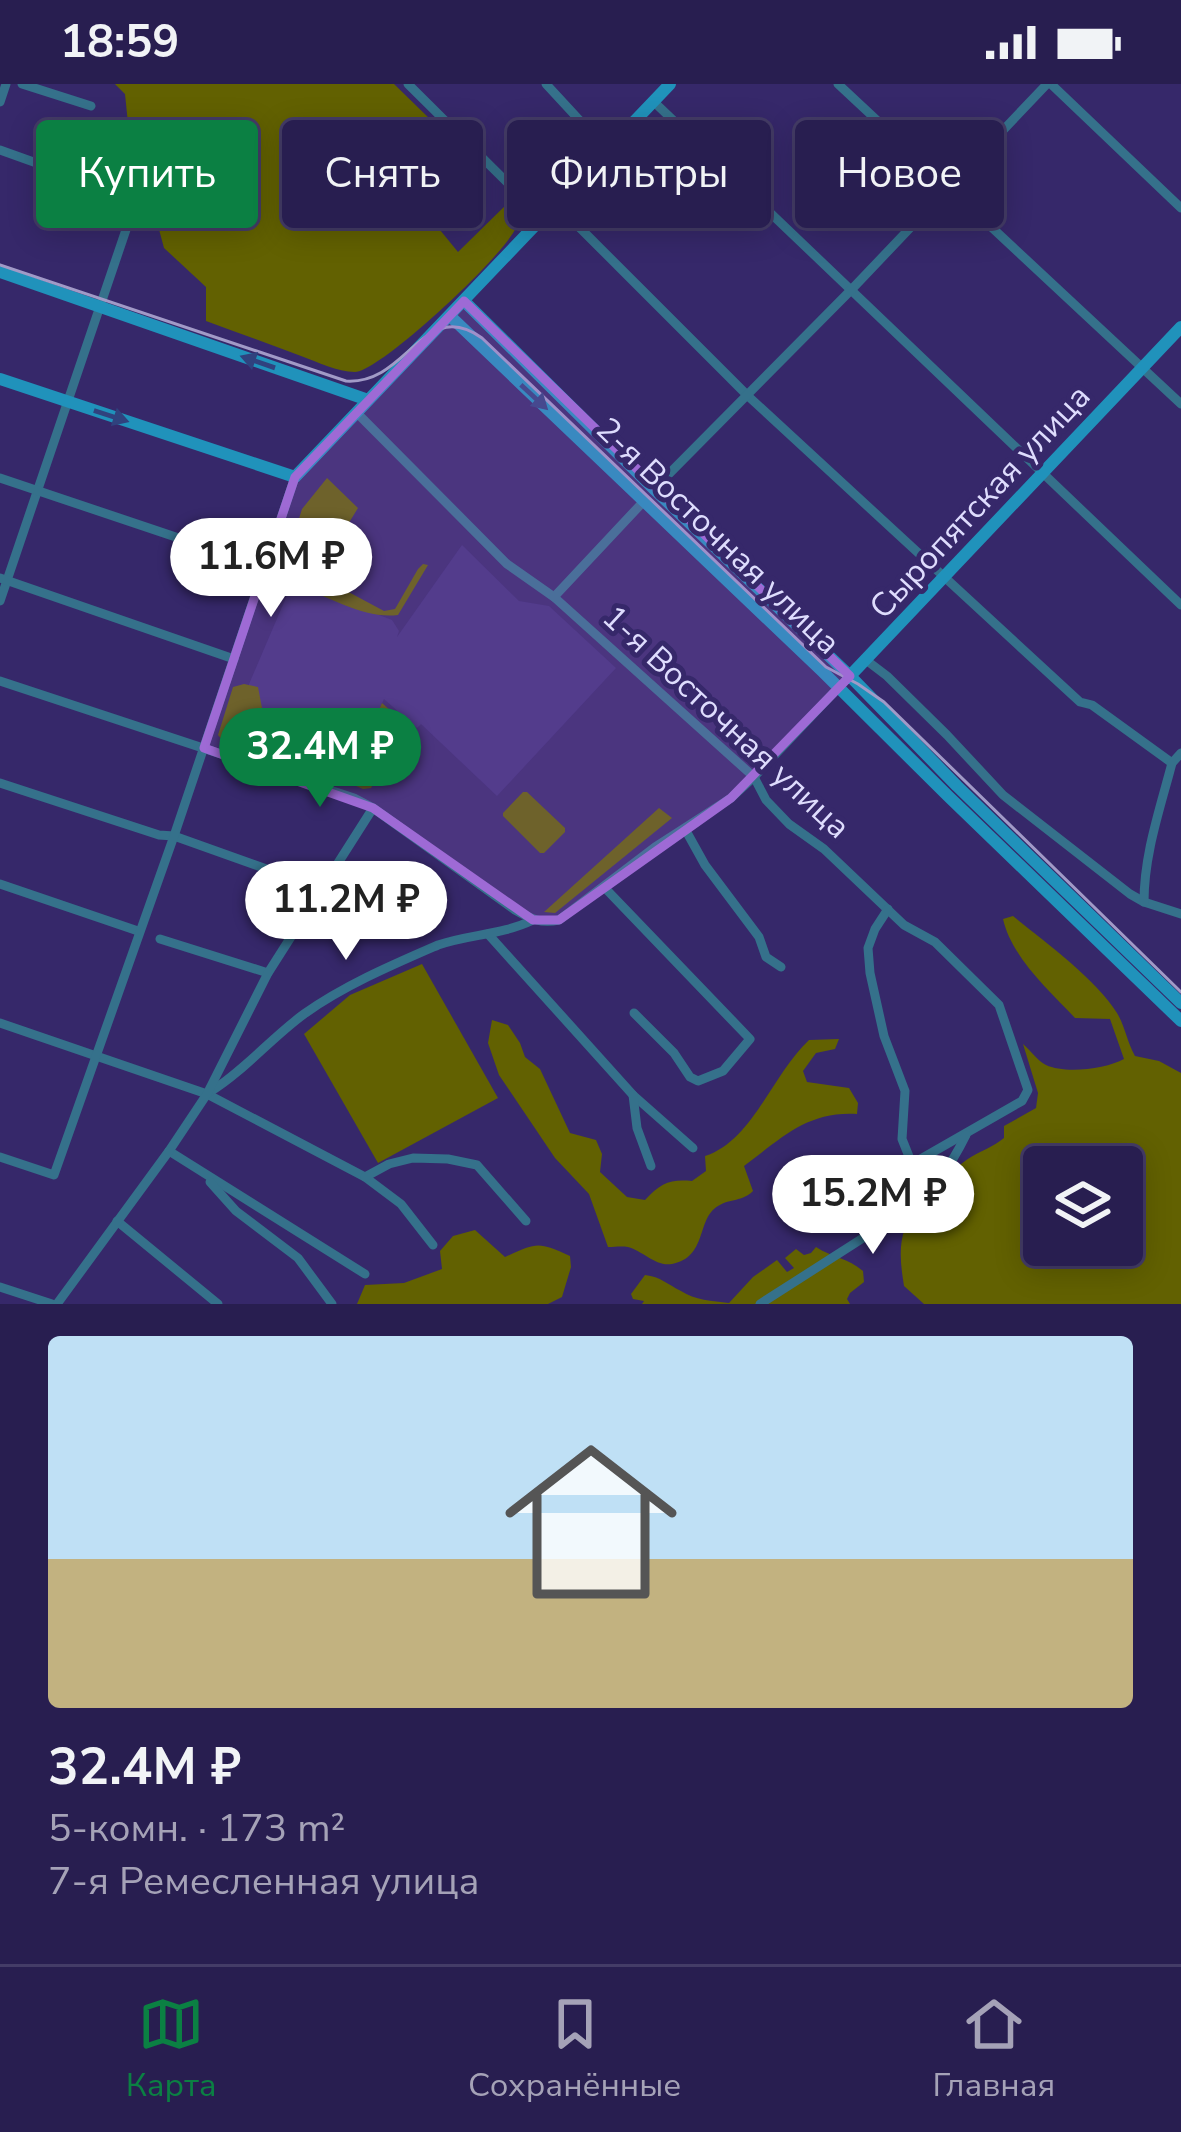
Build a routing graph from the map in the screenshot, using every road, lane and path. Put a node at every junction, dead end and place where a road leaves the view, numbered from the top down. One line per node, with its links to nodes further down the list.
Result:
1 (6, 84): 9 (street)
2 (22, 84): 10 (street)
3 (408, 84): 16 (street)
4 (546, 84): 11 (street)
5 (670, 84): 8 (main road)
6 (838, 84): 13 (street)
7 (1049, 84): 14 (street); 17 (street)
8 (653, 101): 12 (main road); 23 (street)
9 (0, 102)
10 (91, 106)
11 (580, 120)
12 (635, 120)
13 (876, 120)
14 (1004, 131)
15 (0, 151): 25 (street)
16 (507, 182)
17 (1181, 208)
18 (533, 228): 24 (main road)
19 (580, 228): 30 (street)
20 (911, 228): 23 (street)
21 (992, 228): 28 (street)
22 (0, 272): 25 (main road)
23 (852, 289): 30 (street); 35 (street)
24 (464, 301): 26 (main road); 38 (main road, 2-я Восточная улица)
25 (100, 307): 31 (main road, one-way to 25); 32 (street)
26 (450, 316): 31 (main road); 40 (main road, 2-я Восточная улица, one-way to 40)
27 (1181, 327): 28 (main road, Сыропятская улица)
28 (1143, 367): 33 (street); 35 (main road, Сыропятская улица)
29 (0, 380): 32 (main road)
30 (748, 396): 38 (street); 42 (street)
31 (368, 400): 34 (main road)
32 (68, 402): 36 (main road, one-way to 36); 39 (street)
33 (1181, 404)
34 (356, 412): 36 (main road); 44 (street, 1-я Восточная улица)
35 (1042, 474): 42 (main road, Сыропятская улица); 46 (street)
36 (295, 477): 41 (street)
37 (0, 478): 39 (street)
38 (654, 489): 49 (main road, 2-я Восточная улица)
39 (38, 491): 41 (street); 43 (street)
40 (644, 501): 44 (street); 51 (main road, 2-я Восточная улица)
41 (265, 567): 47 (street)
42 (945, 576): 48 (main road, Сыропятская улица); 54 (street)
43 (4, 579): 45 (street); 47 (street)
44 (554, 597): 55 (street, 1-я Восточная улица)
45 (0, 601)
46 (1181, 605)
47 (234, 659): 52 (street)
48 (866, 660): 49 (main road, Сыропятская улица); 64 (street)
49 (850, 676): 51 (main road, Сыропятская улица); 57 (main road, 2-я Восточная улица)
50 (0, 681): 52 (street)
51 (839, 687): 55 (street, Сыропятская улица); 57 (main road, 2-я Восточная улица)
52 (204, 748): 58 (street); 60 (street)
53 (1181, 753): 54 (street)
54 (1172, 763): 64 (street)
55 (754, 777): 59 (street, Сыропятская улица); 65 (street, 1-я Восточная улица)
56 (0, 784): 60 (street)
57 (952, 791): 73 (main road); 75 (main road)
58 (373, 808): 63 (street); 67 (street)
59 (686, 829): 62 (street, Сыропятская улица); 71 (street)
60 (174, 836): 63 (street); 68 (street)
61 (0, 884): 68 (street)
62 (604, 887): 67 (street, Сыропятская улица); 74 (street)
63 (320, 888): 72 (street)
64 (1144, 902): 66 (street)
65 (888, 909): 80 (street, 1-я Восточная улица); 84 (street)
66 (1181, 914)
67 (533, 920): 69 (street, Сыропятская улица)
68 (139, 931): 77 (street)
69 (488, 934): 78 (street, Сыропятская улица); 79 (street)
70 (160, 939): 72 (street)
71 (781, 967)
72 (268, 973): 78 (street)
73 (1181, 1004)
74 (634, 1013)
75 (1181, 1021)
76 (0, 1023): 77 (street)
77 (96, 1056): 78 (street); 83 (street)
78 (207, 1094): 82 (street); 87 (street)
79 (633, 1095): 81 (street); 85 (street)
80 (967, 1134): 84 (street); 88 (street)
81 (693, 1148)
82 (169, 1151): 86 (street); 89 (street)
83 (0, 1157)
84 (912, 1164): 88 (street)
85 (651, 1166)
86 (201, 1172): 92 (street); 96 (street)
87 (365, 1177): 90 (street); 91 (street)
88 (902, 1213): 97 (street)
89 (117, 1221): 94 (street); 95 (street)
90 (526, 1221)
91 (433, 1245)
92 (365, 1274)
93 (0, 1287): 94 (street)
94 (55, 1304)
95 (218, 1304)
96 (332, 1304)
97 (760, 1304)

